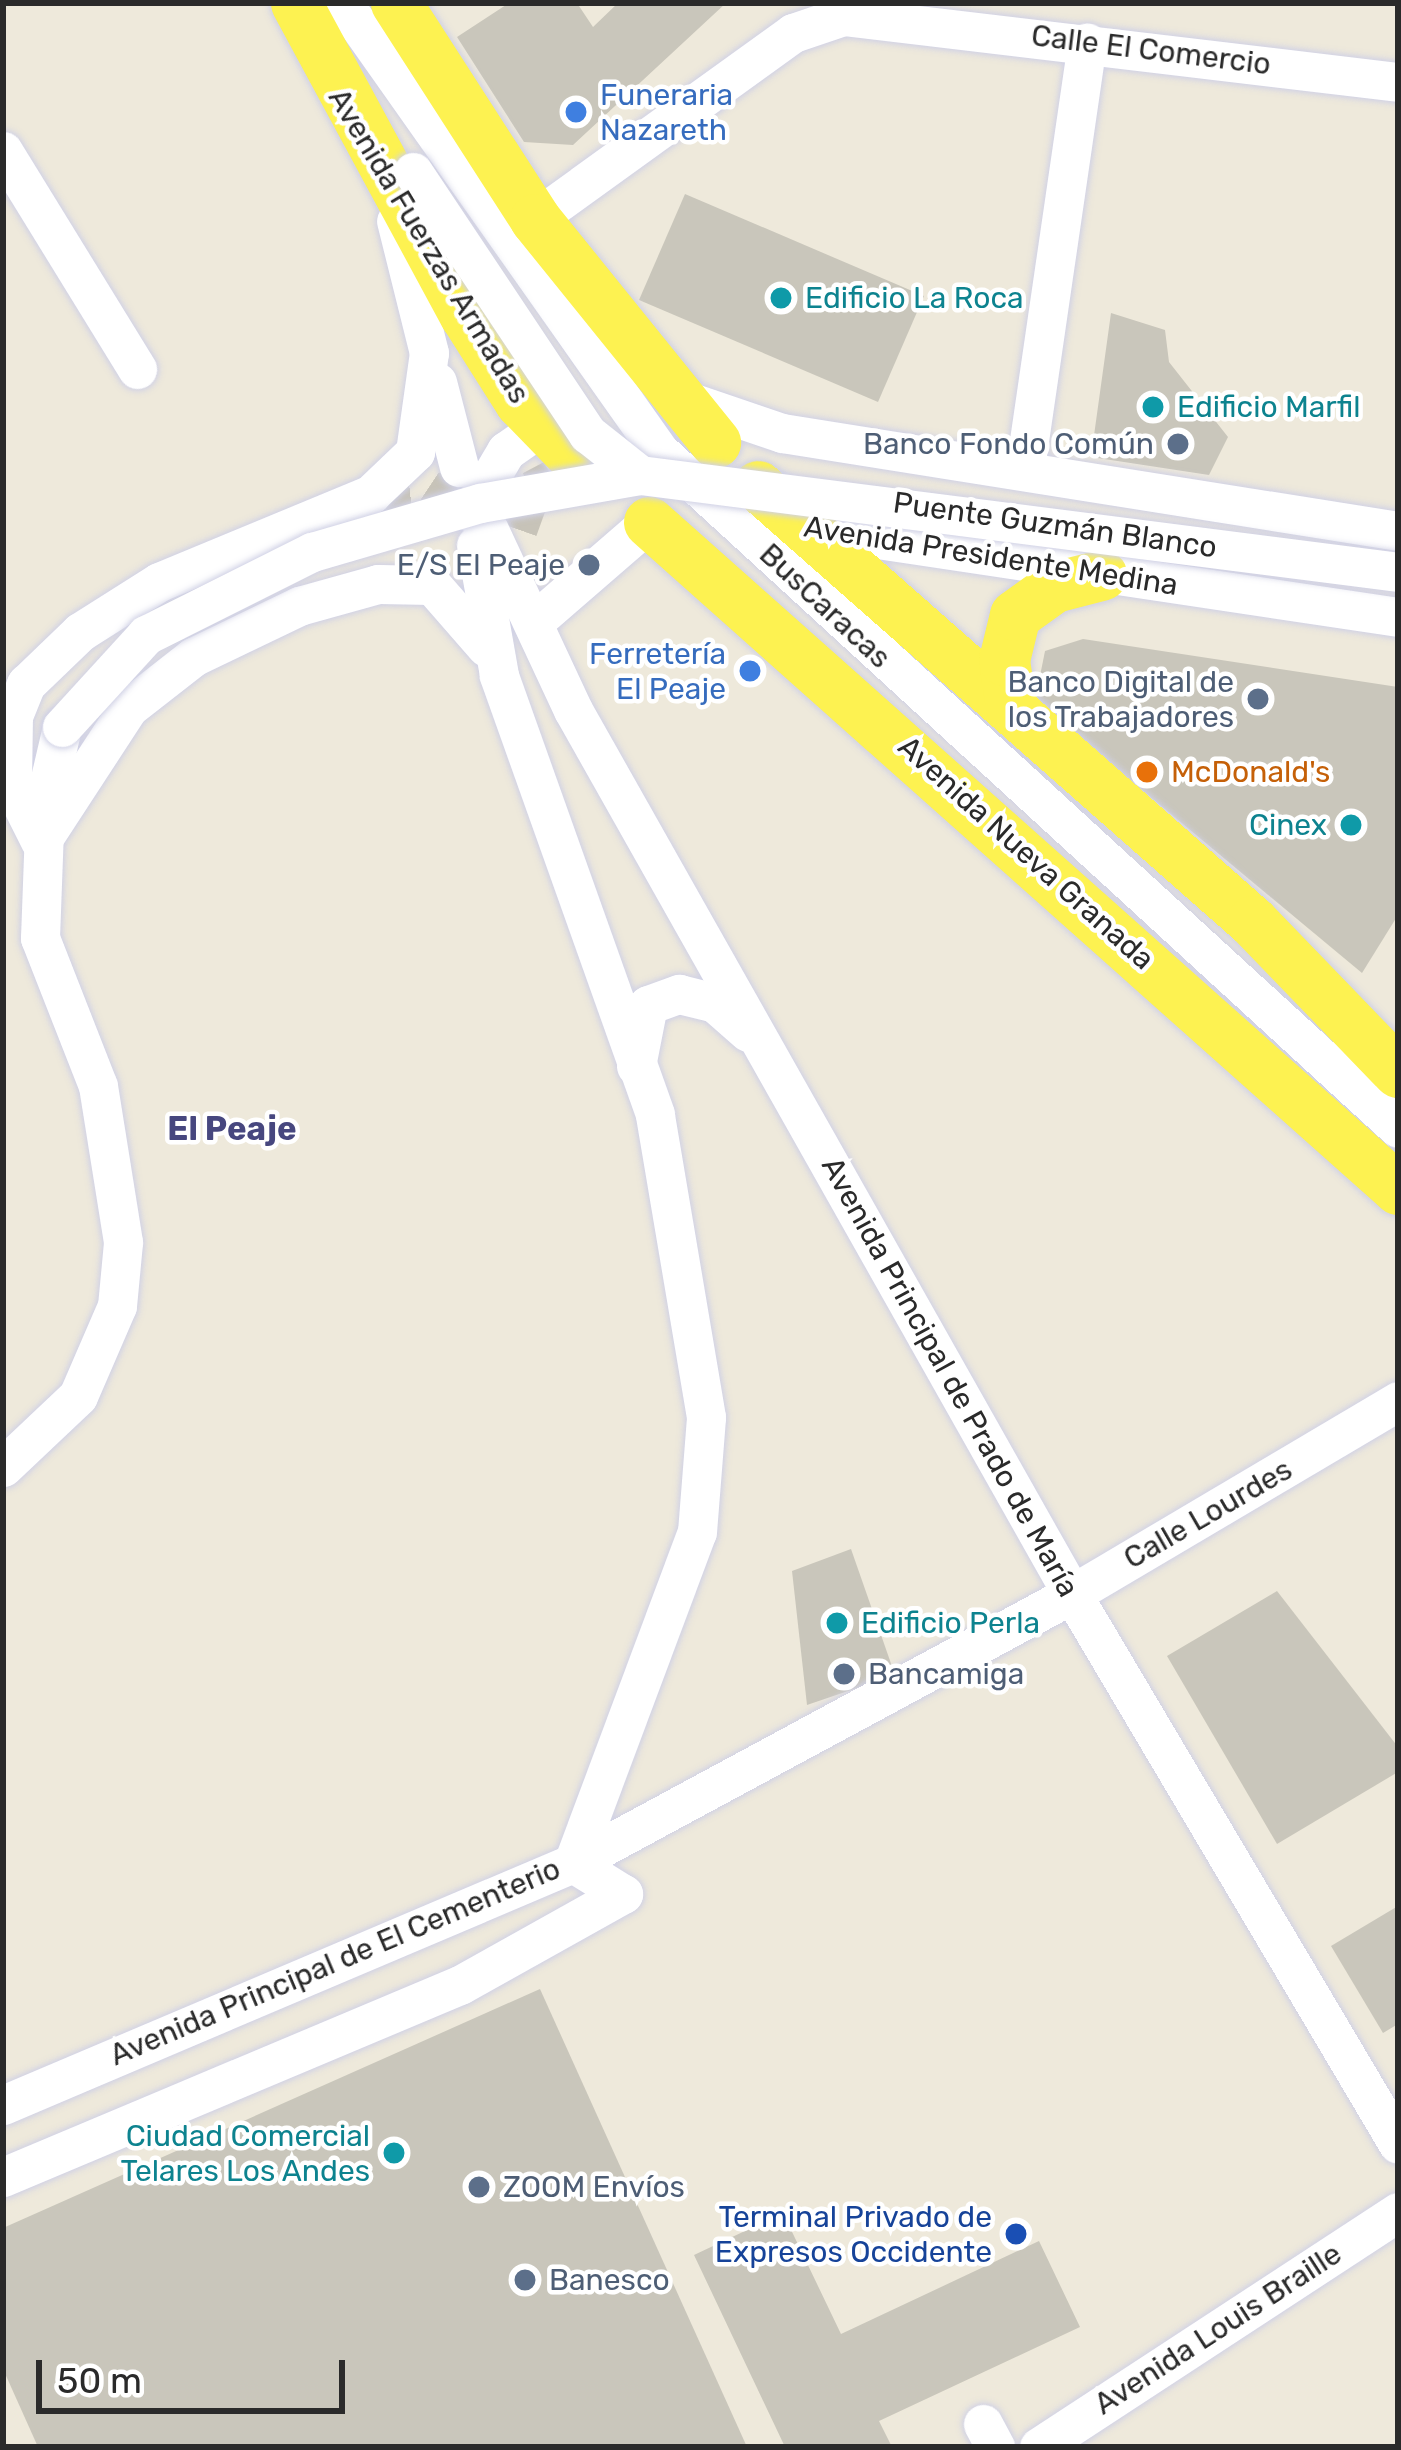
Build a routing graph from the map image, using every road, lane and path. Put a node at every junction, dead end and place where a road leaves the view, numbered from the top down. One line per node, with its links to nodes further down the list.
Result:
1 (296, 3): 10 (main road, Avenida Fuerzas Armadas)
2 (306, 3): 10 (street)
3 (343, 3): 9 (street, BusCaracas)
4 (396, 3): 7 (main road)
5 (1087, 42): 6 (street, Calle El Comercio); 11 (street, Calle El Comercio); 19 (street)
6 (1398, 82)
7 (465, 107): 9 (street); 11 (main road)
8 (3, 151): 13 (street)
9 (451, 162): 10 (street); 14 (street, BusCaracas)
10 (396, 173): 12 (street); 16 (main road, Avenida Fuerzas Armadas); 21 (street, bridge)
11 (535, 219): 15 (main road)
12 (429, 353): 18 (street); 31 (street)
13 (137, 369)
14 (620, 398): 15 (street); 16 (street); 22 (street, BusCaracas)
15 (678, 398): 17 (main road); 19 (street)
16 (538, 424): 20 (main road, Avenida Fuerzas Armadas); 24 (street)
17 (715, 442)
18 (459, 467)
19 (1025, 468): 25 (street)
20 (589, 472): 22 (street)
21 (644, 498): 26 (street, Puente Guzmán Blanco, bridge); 28 (street); 33 (street, Puente Guzmán Blanco, bridge); 38 (main road, Avenida Nueva Granada)
22 (740, 498): 23 (main road); 37 (street, BusCaracas)
23 (801, 527): 27 (street, Avenida Presidente Medina); 32 (main road)
24 (488, 529): 28 (street, Avenida Principal de Prado de María); 30 (street, Avenida Principal de El Cementerio)
25 (1398, 531)
26 (1398, 572)
27 (1102, 575): 29 (street, Avenida Presidente Medina); 32 (main road)
28 (531, 609): 34 (street, Avenida Principal de Prado de María)
29 (1398, 617)
30 (499, 675): 33 (street); 35 (street, Avenida Principal de El Cementerio)
31 (14, 676): 33 (street)
32 (1011, 707): 36 (main road)
33 (22, 836): 40 (street, Puente Guzmán Blanco)
34 (765, 1047): 35 (street, Avenida Principal de El Cementerio); 41 (street, Avenida Principal de Prado de María)
35 (636, 1071): 42 (street, Avenida Principal de El Cementerio)
36 (1398, 1072)
37 (1398, 1128)
38 (1398, 1189)
39 (1392, 1418): 41 (street, Calle Lourdes)
40 (3, 1467)
41 (1072, 1594): 42 (street, Calle Lourdes); 44 (street, Avenida Principal de Prado de María)
42 (573, 1863): 43 (street, Avenida Principal de El Cementerio); 45 (street)
43 (3, 2105)
44 (1398, 2144)
45 (3, 2177)
46 (1398, 2212): 47 (street, Avenida Louis Braille)
47 (1039, 2447)

